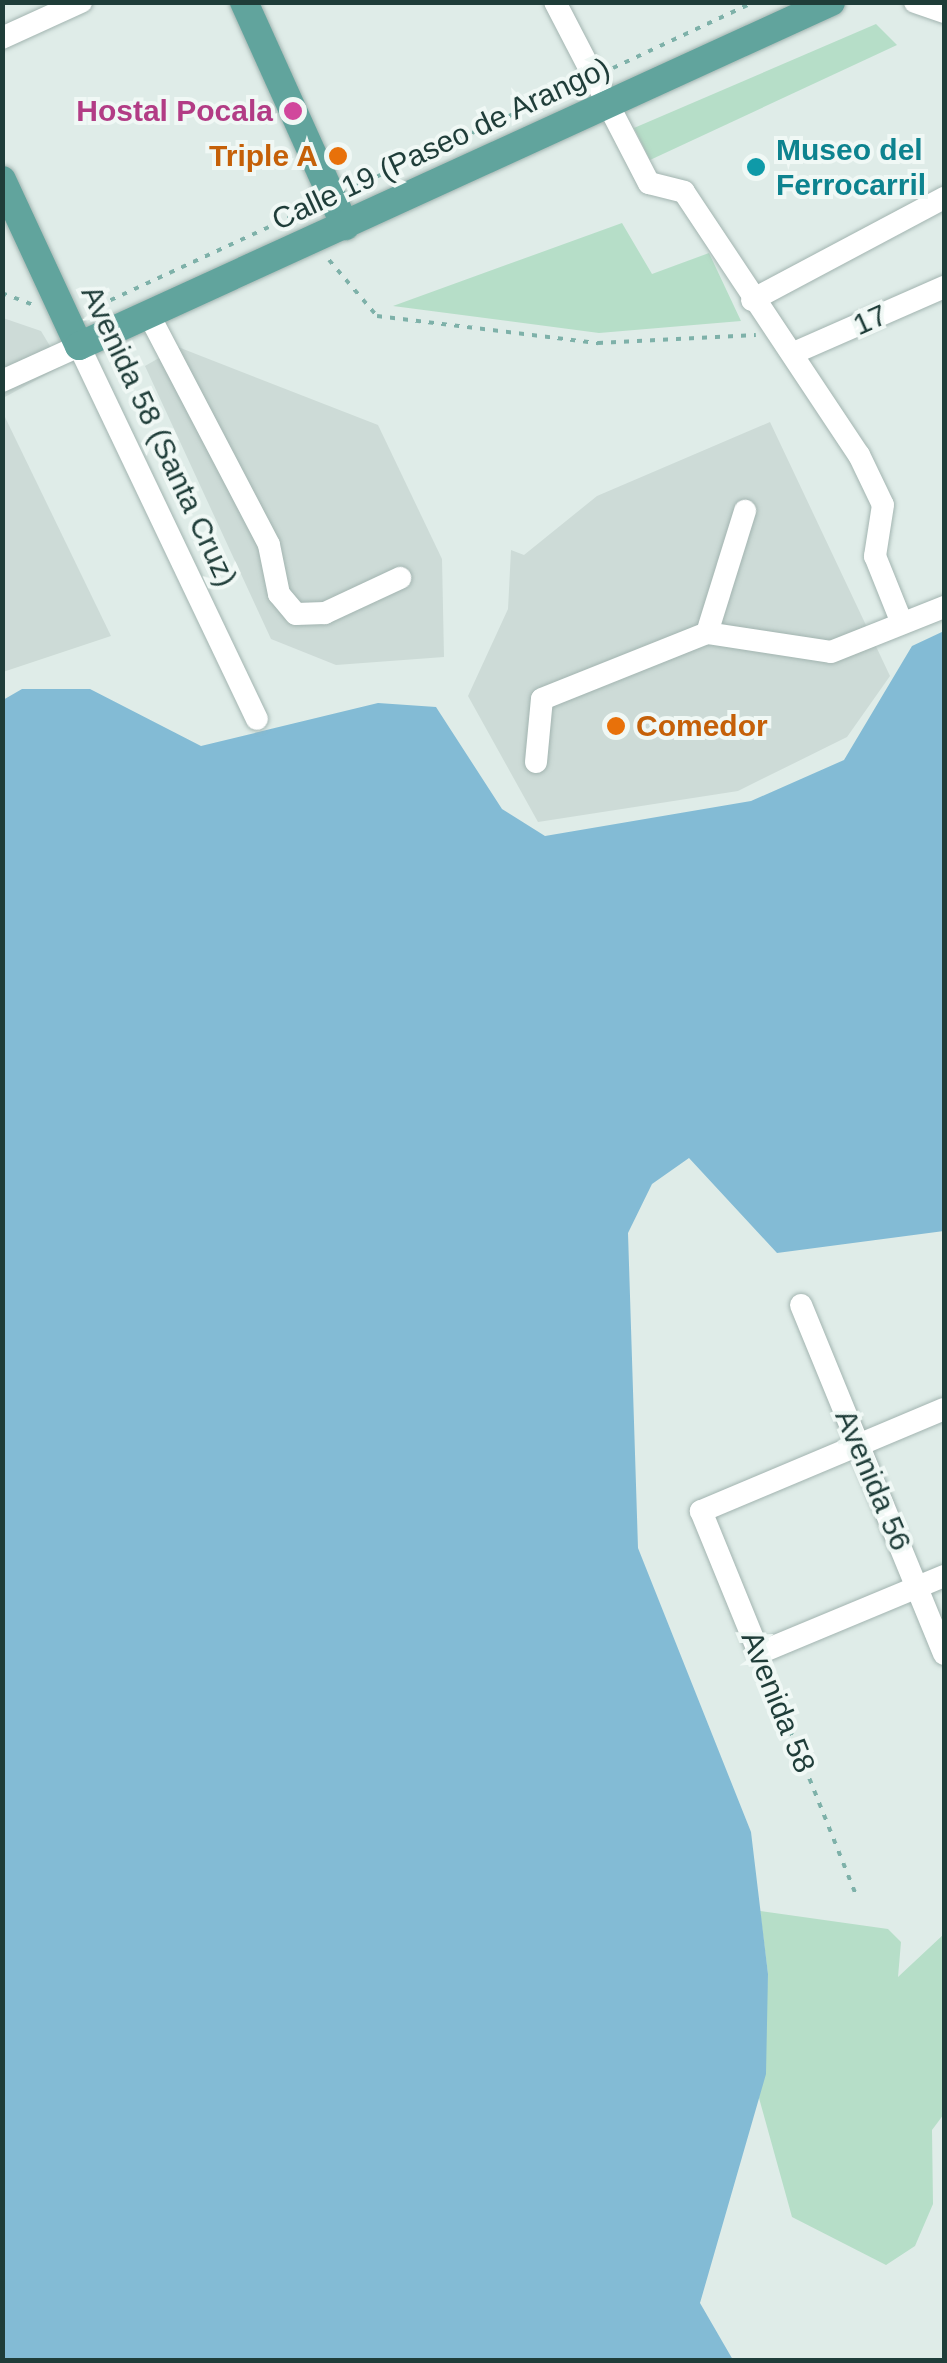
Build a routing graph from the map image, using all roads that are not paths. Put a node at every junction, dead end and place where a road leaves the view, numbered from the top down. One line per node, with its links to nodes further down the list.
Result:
1 (81, 2): 7 (street)
2 (244, 2): 11 (main road)
3 (555, 2): 8 (street)
4 (830, 2): 8 (main road, Calle 19 (Paseo de Arango))
5 (915, 2): 6 (street)
6 (944, 12)
7 (2, 38)
8 (595, 92): 11 (main road, Calle 19 (Paseo de Arango)); 13 (street)
9 (2, 180): 15 (main road, Avenida 58 (Santa Cruz))
10 (944, 198): 13 (street)
11 (345, 226): 14 (main road, Calle 19 (Paseo de Arango))
12 (944, 287): 16 (street, 17)
13 (752, 300): 16 (street)
14 (149, 315): 15 (main road, Calle 19 (Paseo de Arango)); 19 (street)
15 (79, 346): 17 (street); 23 (street, Avenida 58 (Santa Cruz))
16 (796, 352): 21 (street)
17 (2, 381)
18 (745, 511): 22 (street)
19 (400, 578)
20 (944, 607): 21 (street)
21 (902, 623): 22 (street)
22 (707, 632): 24 (street)
23 (258, 719)
24 (536, 762)
25 (800, 1306): 27 (street, Avenida 56)
26 (944, 1409): 27 (street)
27 (858, 1445): 29 (street, Avenida 56); 29 (street, Avenida 58)
28 (944, 1576): 29 (street)
29 (918, 1587): 30 (street, Avenida 56)
30 (944, 1654)

